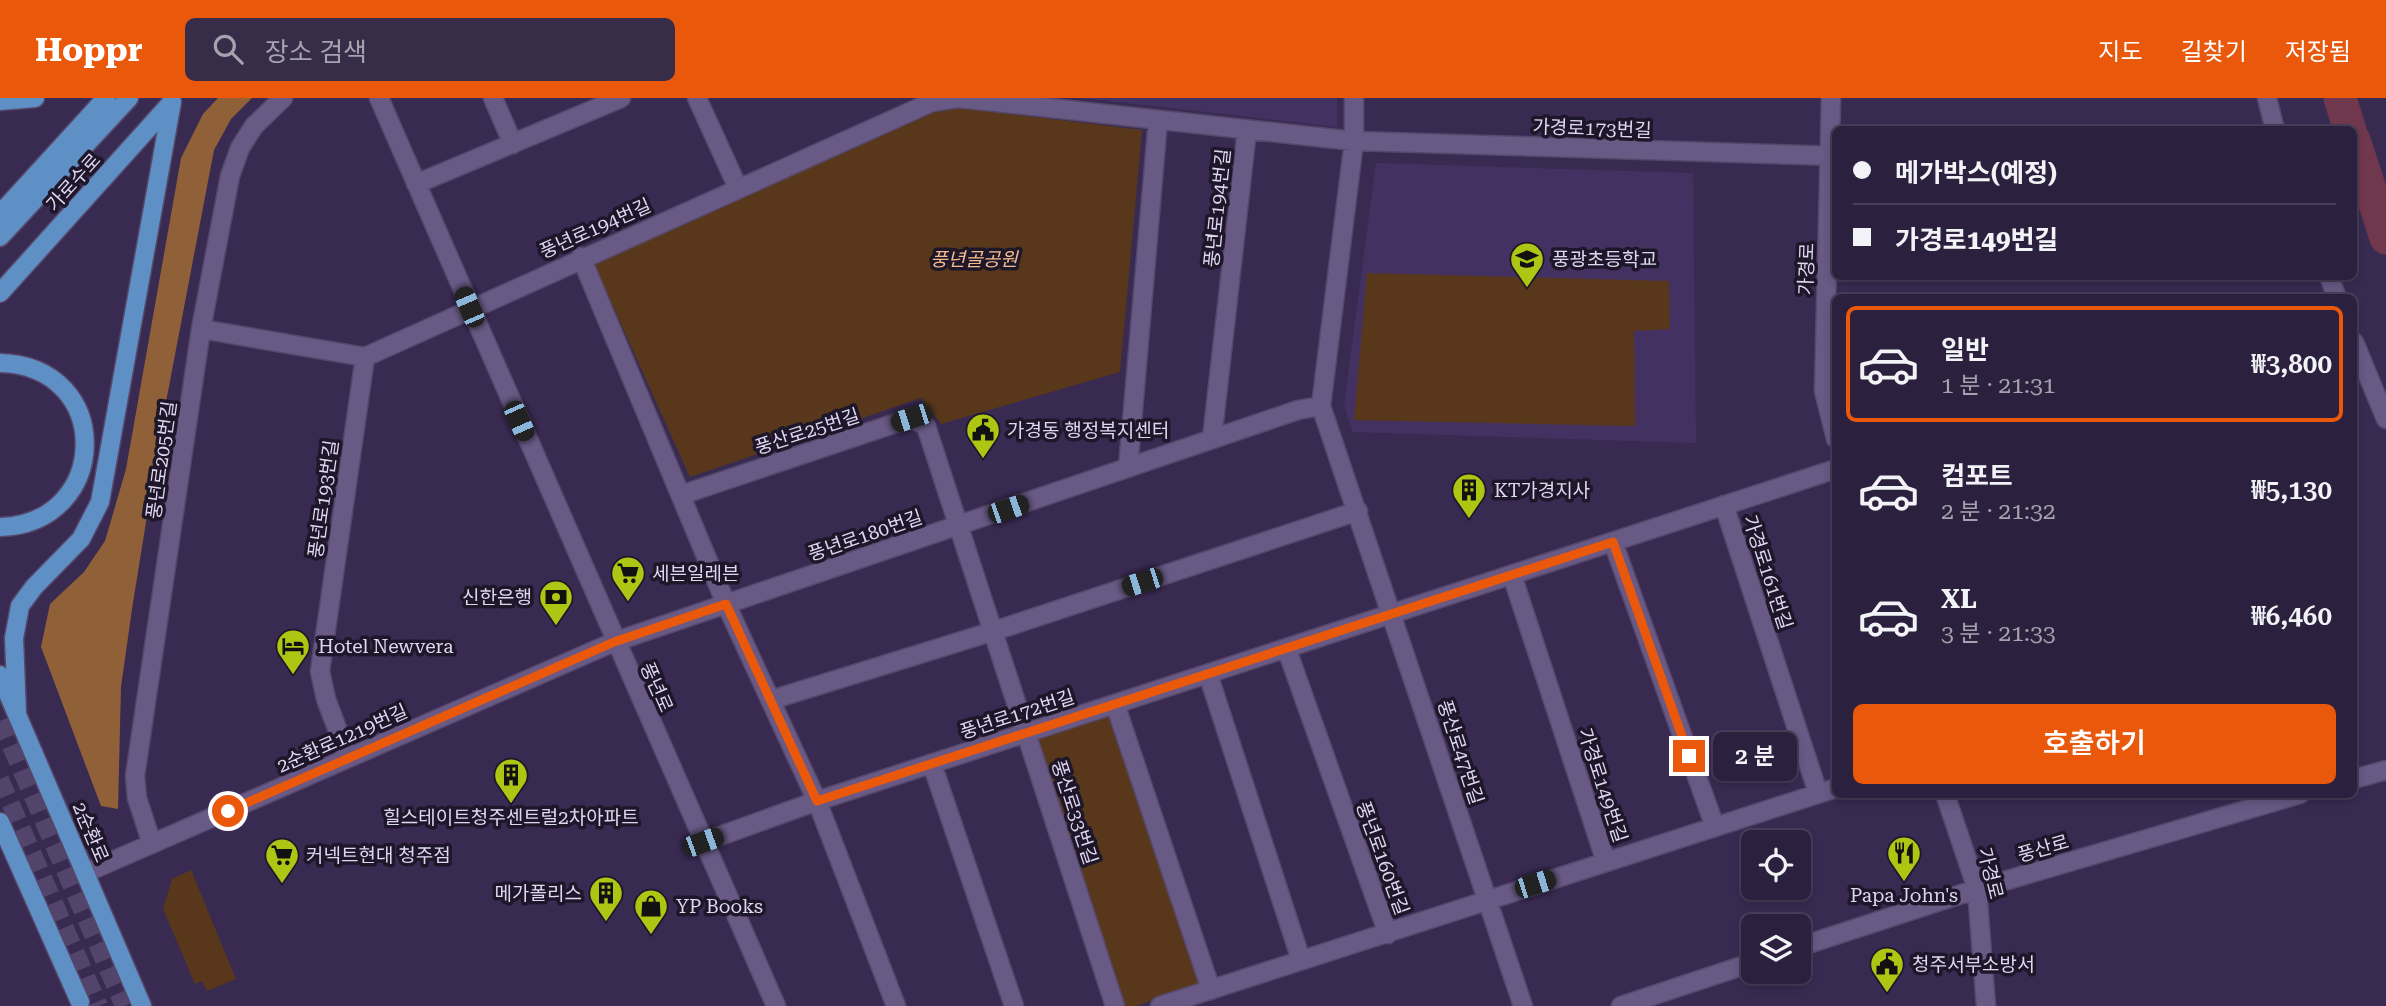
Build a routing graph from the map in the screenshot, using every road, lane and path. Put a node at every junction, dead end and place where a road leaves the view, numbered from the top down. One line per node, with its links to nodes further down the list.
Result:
1 (35, 98): 13 (main road)
2 (106, 98): 25 (main road, 가로수로)
3 (129, 98): 26 (main road, 가로수로)
4 (284, 98): 30 (street, 풍년로205번길)
5 (379, 98): 23 (street, 풍년로)
6 (493, 98): 20 (street)
7 (621, 98): 14 (street)
8 (697, 98): 24 (street)
9 (1354, 98): 19 (street, 풍산로47번길)
10 (1831, 98): 17 (street, 가경로)
11 (2267, 98): 16 (street)
12 (174, 100): 28 (main road, 가로수로); 56 (main road)
13 (0, 101)
14 (595, 103): 20 (street)
15 (1158, 120): 18 (street, 풍년로194번길); 24 (street, 풍년로194번길); 38 (street)
16 (2274, 126)
17 (1832, 127)
18 (1247, 130): 19 (street, 풍년로194번길); 37 (street, 풍년로194번길)
19 (1353, 141): 21 (street, 가경로173번길); 34 (street, 풍산로47번길)
20 (513, 144): 23 (street)
21 (1832, 156)
22 (1832, 182): 36 (street, 가경로)
23 (416, 184): 29 (street, 풍년로)
24 (738, 188): 27 (street, 풍년로194번길)
25 (0, 214)
26 (0, 237)
27 (581, 257): 29 (street, 풍년로194번길); 40 (street)
28 (0, 293)
29 (469, 307): 32 (street); 50 (street, 풍년로)
30 (201, 328): 32 (street); 70 (street, 풍년로205번길)
31 (2357, 349): 35 (street)
32 (365, 356): 58 (street, 풍년로193번길)
33 (0, 363): 44 (main road)
34 (1321, 406): 37 (street, 풍년로180번길); 42 (street, 풍산로47번길)
35 (2386, 419)
36 (1832, 423)
37 (1212, 439): 38 (street, 풍년로180번길)
38 (1128, 468): 43 (street, 풍년로180번길)
39 (1832, 470): 41 (street, 가경로161번길)
40 (681, 495): 43 (street, 풍산로25번길); 47 (street)
41 (1724, 505): 45 (street, 가경로161번길); 63 (street, 가경로161번길)
42 (1358, 511): 48 (street, 풍산로47번길); 49 (street)
43 (960, 526): 47 (street, 풍년로180번길); 49 (street, 풍산로33번길)
44 (0, 527)
45 (1613, 542): 46 (street, 가경로161번길); 68 (street)
46 (1512, 575): 48 (street, 가경로161번길); 72 (street, 가경로149번길)
47 (726, 604): 50 (street, 풍년로180번길); 54 (street)
48 (1392, 614): 51 (street, 풍년로172번길); 75 (street, 풍산로47번길)
49 (994, 631): 54 (street); 57 (street, 풍산로33번길)
50 (614, 642): 58 (street, 2순환로1219번길); 69 (street, 풍년로)
51 (1287, 650): 52 (street, 풍년로172번길); 76 (street, 풍년로160번길)
52 (1208, 674): 55 (street, 풍년로172번길); 78 (street)
53 (0, 675): 56 (main road, 2순환로)
54 (771, 701): 66 (street)
55 (1115, 704): 57 (street, 풍년로172번길); 80 (street)
56 (16, 713): 73 (main road, 2순환로)
57 (1027, 733): 59 (street, 풍년로172번길); 86 (street, 풍산로33번길)
58 (348, 758): 70 (street, 2순환로1219번길)
59 (932, 764): 66 (street, 풍년로172번길); 85 (street)
60 (2386, 769): 61 (street)
61 (2357, 778)
62 (1832, 789): 63 (street, 가경로149번길)
63 (1818, 793): 68 (street, 가경로149번길)
64 (1946, 798): 74 (street, 가경로)
65 (2286, 798): 74 (street, 풍산로)
66 (817, 801): 69 (street, 풍년로172번길); 84 (street)
67 (0, 822): 81 (main road)
68 (1715, 827): 72 (street, 가경로149번길)
69 (703, 842): 83 (street, 풍년로)
70 (152, 844): 73 (street, 2순환로1219번길)
71 (0, 854): 81 (main road)
72 (1606, 862): 75 (street, 가경로149번길)
73 (85, 873): 82 (main road, 2순환로)
74 (1978, 889): 77 (street, 풍산로); 90 (street, 가경로)
75 (1488, 900): 76 (street, 풍년로160번길); 88 (street, 풍산로47번길)
76 (1388, 934): 78 (street, 풍년로160번길)
77 (1811, 943)
78 (1301, 960): 80 (street, 풍년로160번길)
79 (1741, 966): 89 (street)
80 (1211, 989): 87 (street, 풍년로160번길)
81 (81, 1004)
82 (142, 1006)
83 (776, 1006)
84 (896, 1006)
85 (1014, 1006)
86 (1115, 1006)
87 (1160, 1006)
88 (1523, 1006)
89 (1621, 1006)
90 (1986, 1006)

